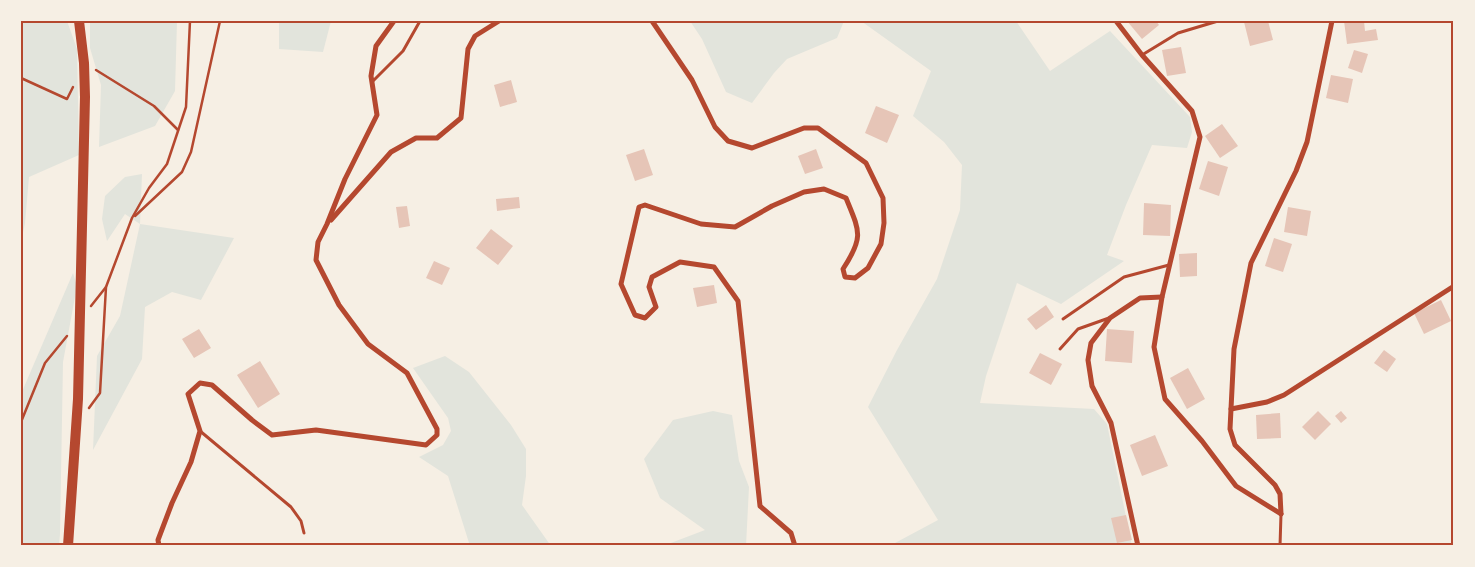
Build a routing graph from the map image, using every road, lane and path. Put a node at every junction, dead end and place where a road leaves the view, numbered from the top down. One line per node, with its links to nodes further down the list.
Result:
1 (79, 21): 12 (highway)
2 (190, 21): 16 (path)
3 (220, 21): 17 (path)
4 (394, 21): 14 (street)
5 (420, 21): 14 (lane)
6 (499, 21): 18 (street)
7 (652, 21): 36 (street)
8 (1116, 21): 11 (street)
9 (1218, 21): 11 (lane)
10 (1332, 21): 28 (street)
11 (1142, 55): 19 (street)
12 (84, 63): 16 (path); 30 (highway)
13 (21, 78): 15 (path)
14 (372, 82): 18 (street)
15 (74, 85)
16 (178, 130): 17 (path)
17 (132, 218): 21 (path)
18 (327, 224): 31 (street)
19 (1169, 265): 22 (street); 25 (lane)
20 (1454, 286): 28 (street)
21 (106, 288): 23 (path); 30 (path)
22 (1162, 297): 24 (street); 32 (street)
23 (88, 310)
24 (1110, 318): 27 (lane); 37 (street)
25 (1063, 319)
26 (70, 333): 29 (path)
27 (1060, 349)
28 (1231, 408): 32 (street)
29 (21, 422)
30 (76, 426): 34 (highway)
31 (200, 432): 33 (lane); 35 (street)
32 (1281, 514): 38 (lane)
33 (304, 533)
34 (68, 546)
35 (159, 546)
36 (795, 546)
37 (1138, 546)
38 (1280, 546)

